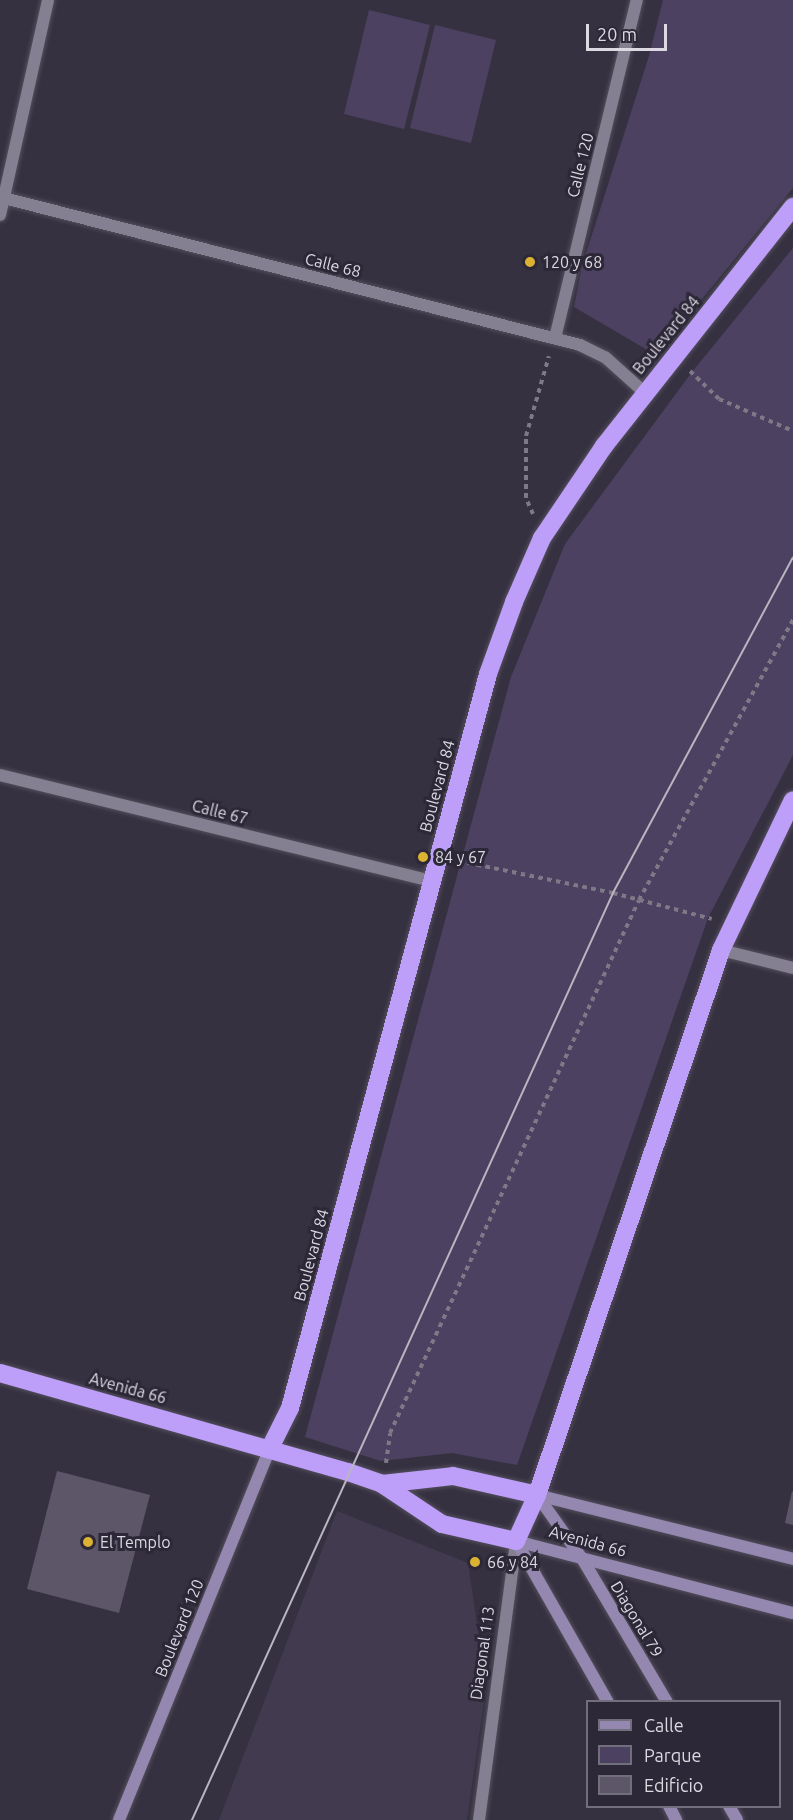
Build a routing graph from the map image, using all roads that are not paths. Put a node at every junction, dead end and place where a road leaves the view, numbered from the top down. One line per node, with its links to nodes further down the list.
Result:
1 (48, 0): 3 (street)
2 (637, 0): 6 (street, Calle 120)
3 (2, 198): 5 (street); 6 (street, Calle 68)
4 (793, 207): 7 (highway, Boulevard 84)
5 (0, 215)
6 (555, 338): 7 (street, Calle 68)
7 (644, 392): 10 (highway, Boulevard 84)
8 (0, 775): 10 (street, Calle 67)
9 (793, 800): 11 (highway)
10 (431, 881): 14 (highway, Boulevard 84)
11 (721, 950): 12 (street); 16 (highway)
12 (793, 968)
13 (0, 1373): 14 (highway, Avenida 66)
14 (270, 1448): 15 (highway, Avenida 66); 23 (main road, Boulevard 120)
15 (382, 1484): 16 (highway, Avenida 66); 17 (highway, Avenida 66)
16 (537, 1495): 17 (highway, Diagonal 113); 18 (main road, Avenida 66); 19 (main road, Diagonal 79)
17 (516, 1541): 19 (main road, Avenida 66); 21 (main road); 24 (street, Diagonal 113)
18 (793, 1559)
19 (583, 1560): 20 (main road, Avenida 66); 22 (main road, Diagonal 79)
20 (793, 1613)
21 (607, 1700)
22 (666, 1700)
23 (120, 1820)
24 (479, 1820)

